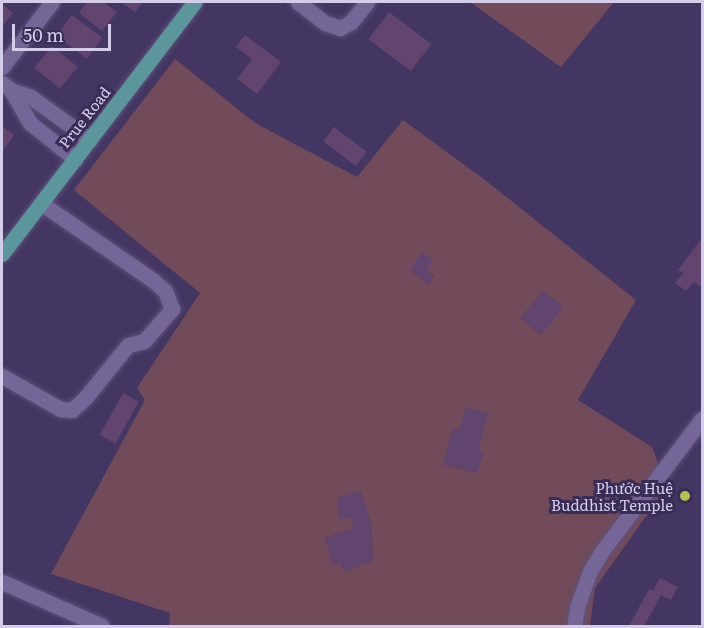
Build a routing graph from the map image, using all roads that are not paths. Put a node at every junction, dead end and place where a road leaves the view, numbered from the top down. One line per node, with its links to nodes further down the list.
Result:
1 (51, 2): 5 (street)
2 (195, 2): 9 (main road, Prue Road)
3 (298, 2): 4 (street)
4 (367, 2)
5 (2, 67)
6 (6, 86): 7 (street); 8 (street)
7 (53, 112): 8 (street); 9 (street)
8 (39, 130): 10 (street)
9 (90, 140): 10 (main road, Prue Road)
10 (75, 159): 11 (main road, Prue Road)
11 (41, 203): 12 (main road, Prue Road); 13 (street)
12 (2, 254)
13 (2, 376)
14 (702, 419): 17 (street)
15 (2, 582): 16 (street)
16 (102, 627)
17 (574, 627)

